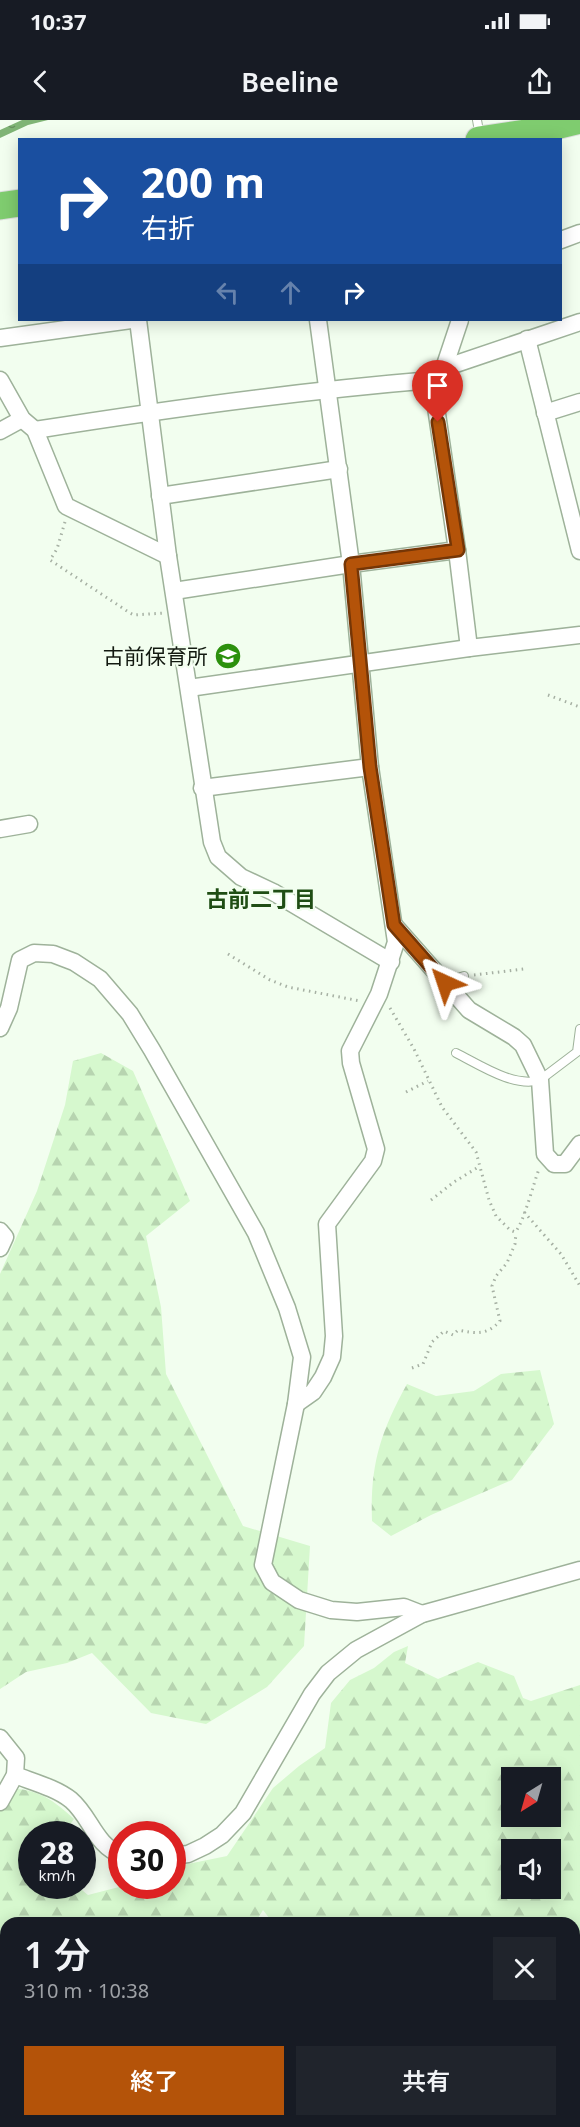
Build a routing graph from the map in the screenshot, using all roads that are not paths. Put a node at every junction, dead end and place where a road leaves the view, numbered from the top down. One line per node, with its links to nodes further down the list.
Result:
1 (477, 120): 4 (lane)
2 (580, 120): 5 (highway)
3 (580, 137): 6 (highway)
4 (480, 138)
5 (488, 138)
6 (562, 140)
7 (18, 203): 8 (highway)
8 (0, 206)
9 (18, 218): 10 (highway)
10 (0, 220)
11 (580, 234): 12 (street)
12 (562, 240)
13 (124, 321): 18 (street)
14 (138, 321): 24 (street)
15 (318, 321): 22 (street)
16 (460, 321): 20 (street)
17 (580, 322): 19 (street)
18 (0, 338)
19 (527, 339): 20 (street); 25 (street)
20 (438, 374): 22 (street); 31 (street)
21 (0, 380): 26 (street)
22 (327, 389): 24 (street); 29 (street)
23 (580, 402): 25 (street)
24 (149, 412): 27 (street); 30 (street)
25 (545, 413): 32 (street)
26 (22, 419): 27 (street); 28 (street)
27 (36, 430): 33 (street)
28 (0, 431)
29 (339, 469): 30 (street); 34 (street)
30 (160, 496): 33 (street)
31 (458, 550): 34 (street); 37 (street)
32 (580, 551)
33 (168, 556): 35 (street)
34 (351, 564): 35 (street); 38 (street)
35 (174, 591): 39 (street)
36 (580, 635): 37 (street)
37 (469, 648): 38 (street)
38 (360, 665): 39 (street); 40 (street)
39 (189, 688): 41 (street)
40 (370, 767): 41 (street); 44 (street)
41 (202, 788): 45 (street)
42 (29, 824): 43 (street)
43 (0, 829)
44 (394, 925): 45 (street); 47 (street)
45 (391, 962): 55 (street)
46 (464, 976): 47 (lane)
47 (443, 982): 51 (street)
48 (0, 1028): 55 (street)
49 (580, 1029): 51 (lane)
50 (456, 1053): 51 (lane)
51 (540, 1080): 52 (street)
52 (580, 1144)
53 (0, 1231): 54 (street)
54 (0, 1248)
55 (296, 1404): 57 (street)
56 (580, 1570): 57 (street)
57 (422, 1614): 62 (street)
58 (0, 1738): 59 (street)
59 (15, 1775): 60 (street); 61 (street)
60 (0, 1802)
61 (108, 1849)
62 (186, 1854)

